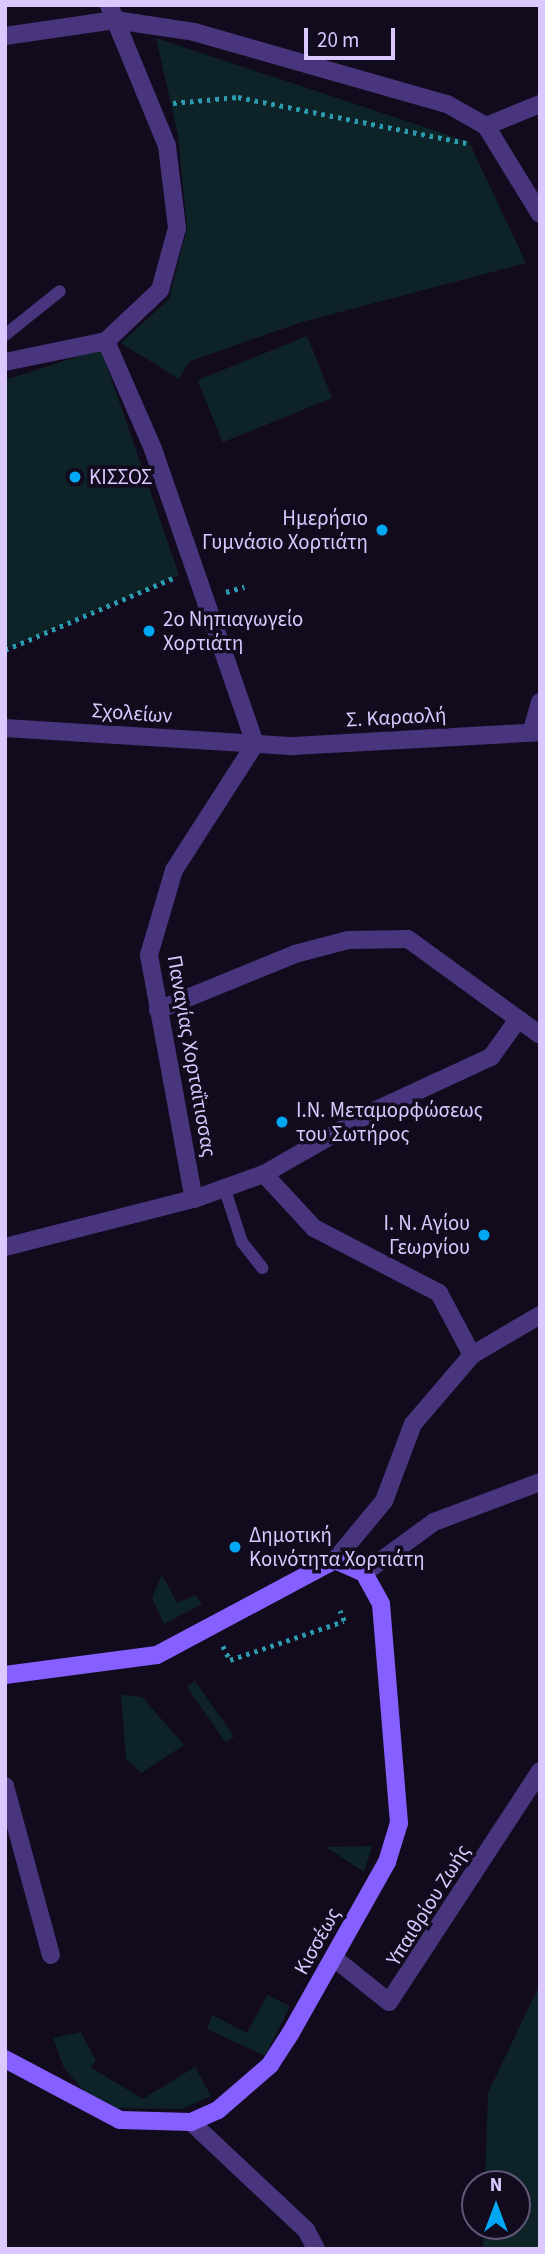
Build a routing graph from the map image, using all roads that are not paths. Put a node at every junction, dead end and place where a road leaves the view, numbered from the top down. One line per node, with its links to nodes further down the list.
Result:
1 (112, 13): 2 (street); 4 (street); 8 (street)
2 (5, 36)
3 (540, 104): 4 (street)
4 (486, 126): 5 (street)
5 (540, 214)
6 (60, 291): 7 (lane)
7 (5, 335)
8 (106, 341): 9 (street); 13 (street)
9 (5, 362)
10 (540, 702): 12 (street)
11 (5, 728): 13 (street, Σχολείων)
12 (536, 731): 13 (street, Σ. Καραολή)
13 (255, 744): 14 (street, Παναγίας Χορταΐτισσας)
14 (158, 1010): 15 (street); 19 (street, Παναγίας Χορταΐτισσας)
15 (517, 1021): 16 (street); 17 (street)
16 (540, 1035)
17 (264, 1174): 18 (street); 23 (street)
18 (225, 1190): 19 (street); 21 (lane)
19 (194, 1199): 20 (street)
20 (5, 1247)
21 (262, 1268)
22 (540, 1315): 23 (street)
23 (472, 1355): 25 (street)
24 (540, 1482): 26 (street)
25 (335, 1560): 26 (street); 28 (street)
26 (364, 1573): 32 (street, Κισσέως)
27 (5, 1669): 28 (street)
28 (5, 1675)
29 (540, 1771): 32 (street, Υπαιθρίου Ζωής)
30 (5, 1786): 31 (street)
31 (51, 1955)
32 (334, 1958): 34 (street, Κισσέως)
33 (5, 2059): 34 (street, Κισσέως)
34 (191, 2122): 35 (street)
35 (317, 2247)

